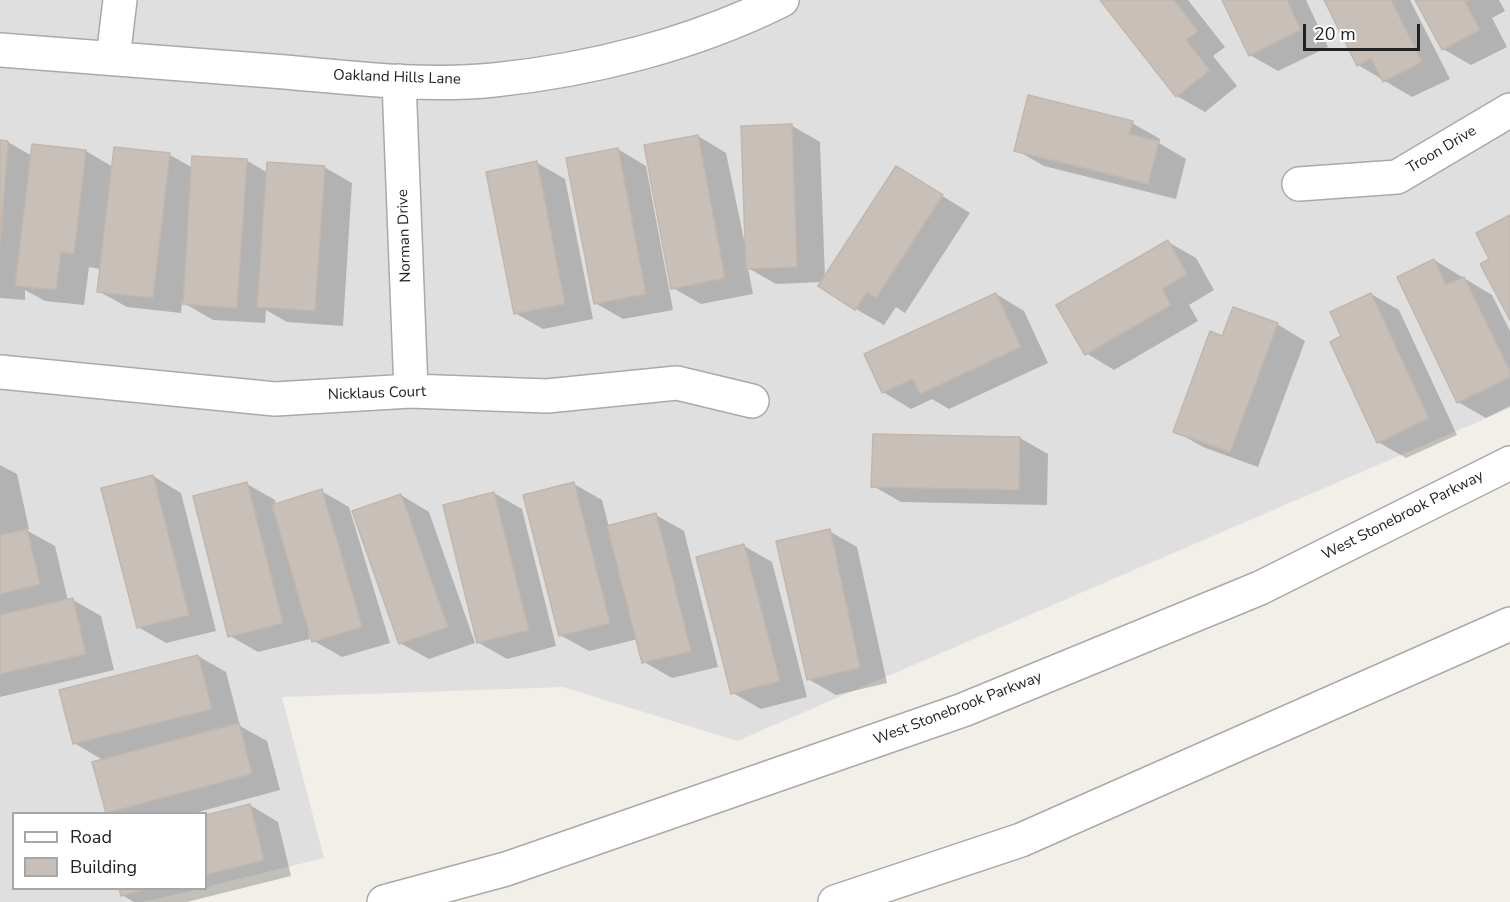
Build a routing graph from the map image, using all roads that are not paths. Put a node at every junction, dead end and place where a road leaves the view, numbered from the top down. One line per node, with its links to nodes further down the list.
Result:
1 (120, 0): 4 (street)
2 (782, 0): 5 (street, Oakland Hills Lane)
3 (0, 50): 4 (street, Oakland Hills Lane)
4 (113, 58): 5 (street, Oakland Hills Lane)
5 (399, 81): 9 (street, Norman Drive)
6 (1510, 111): 7 (street, Troon Drive)
7 (1299, 184)
8 (0, 372): 9 (street, Nicklaus Court)
9 (411, 392): 10 (street, Nicklaus Court)
10 (752, 401)
11 (1510, 463): 13 (street, West Stonebrook Parkway)
12 (1510, 624): 14 (street)
13 (384, 902)
14 (835, 902)

